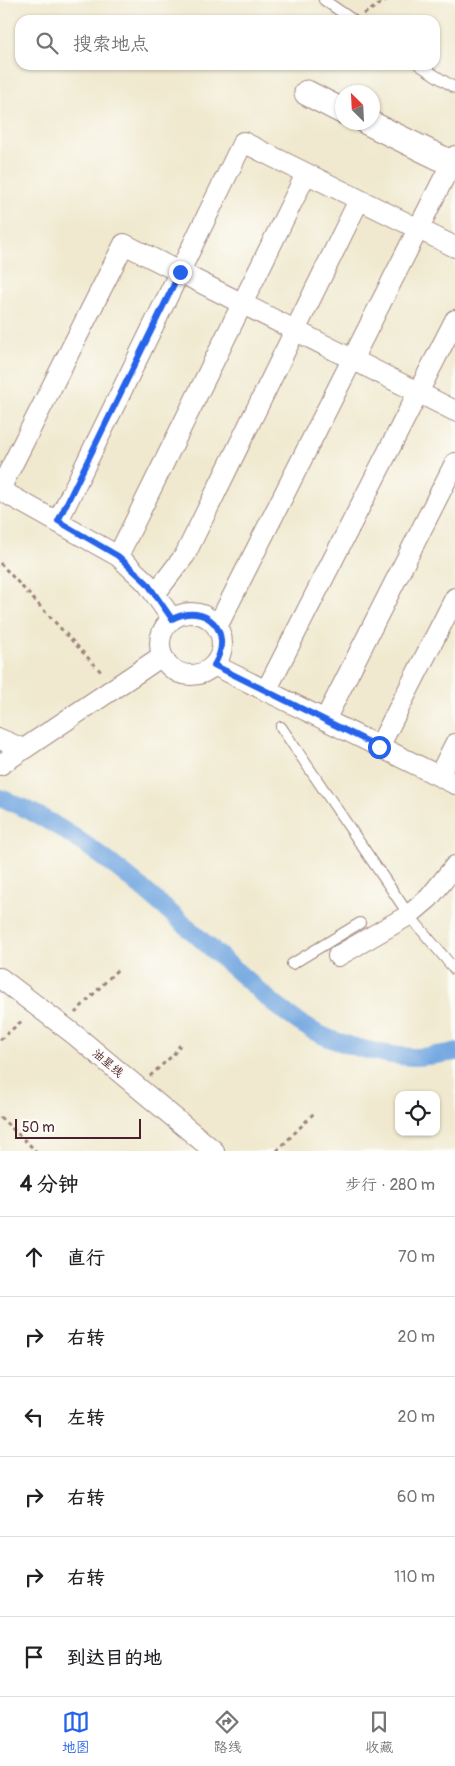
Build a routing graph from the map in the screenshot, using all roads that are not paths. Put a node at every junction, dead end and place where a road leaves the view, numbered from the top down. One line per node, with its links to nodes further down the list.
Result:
1 (324, 0): 2 (lane)
2 (352, 15)
3 (426, 70): 4 (lane)
4 (455, 88)
5 (307, 94): 6 (street)
6 (335, 108)
7 (380, 128): 8 (street)
8 (454, 161): 11 (street)
9 (306, 174): 10 (street); 13 (street); 14 (street)
10 (359, 200): 11 (street); 16 (street)
11 (418, 229): 12 (street); 17 (street)
12 (455, 247)
13 (180, 272): 14 (street); 21 (street); 22 (street)
14 (242, 304): 16 (street); 23 (street)
15 (455, 320): 18 (street)
16 (295, 330): 17 (street); 24 (street)
17 (352, 359): 18 (street); 27 (street)
18 (418, 392): 19 (street); 30 (street)
19 (455, 410)
20 (455, 463): 31 (street)
21 (0, 489): 22 (street)
22 (58, 521): 23 (street)
23 (118, 556): 24 (street)
24 (155, 594): 26 (street)
25 (455, 598): 35 (street)
26 (172, 619): 27 (street); 28 (street)
27 (217, 626): 29 (street)
28 (162, 656): 29 (street); 36 (street)
29 (214, 665): 30 (street)
30 (266, 691): 31 (street)
31 (325, 720): 35 (street)
32 (281, 727): 40 (lane)
33 (0, 739): 36 (street)
34 (455, 744): 38 (street)
35 (379, 747): 38 (street)
36 (24, 750): 37 (street)
37 (2, 764)
38 (447, 780)
39 (455, 866): 40 (street)
40 (409, 915): 42 (street); 44 (lane)
41 (360, 923): 42 (lane)
42 (341, 947): 43 (lane)
43 (292, 964)
44 (455, 970)
45 (0, 978): 46 (street, 油星线)
46 (214, 1151)

